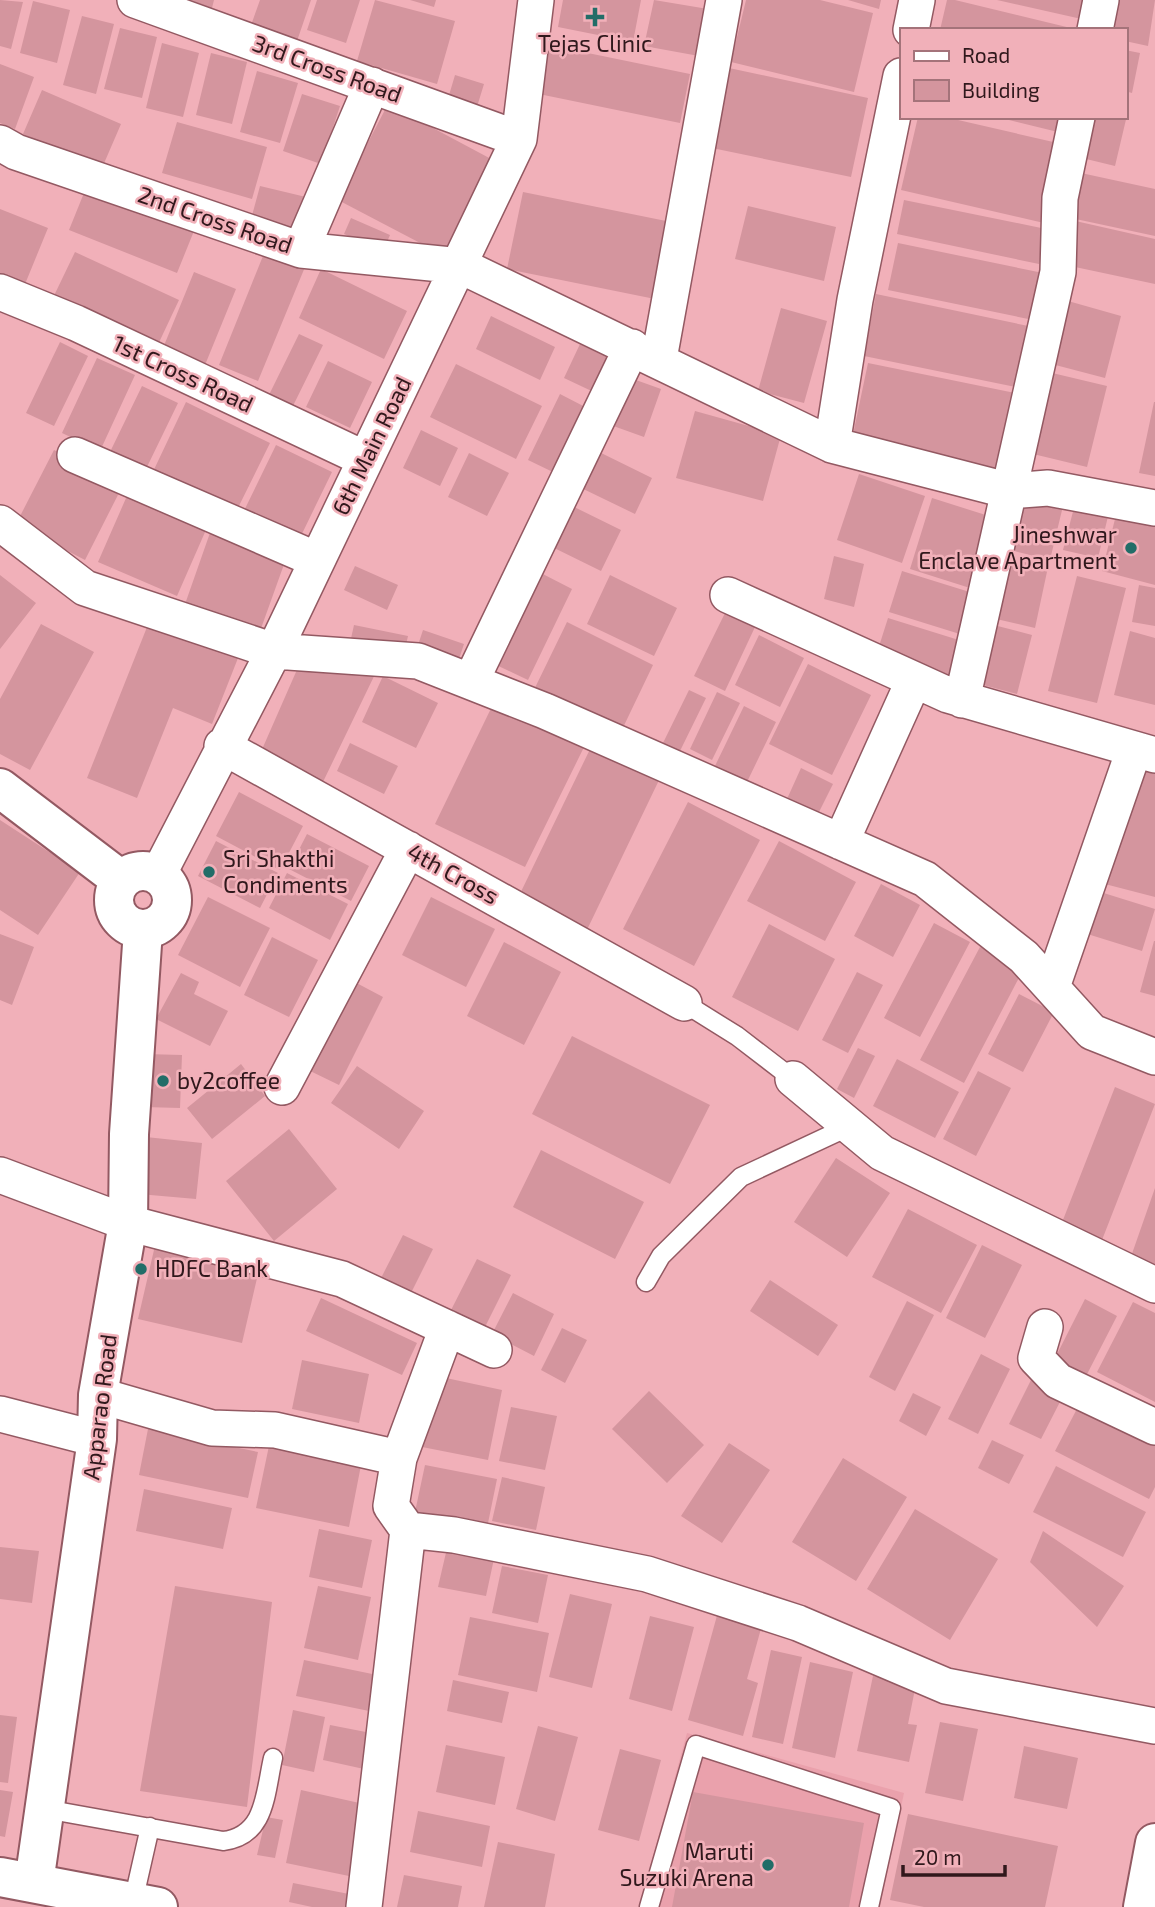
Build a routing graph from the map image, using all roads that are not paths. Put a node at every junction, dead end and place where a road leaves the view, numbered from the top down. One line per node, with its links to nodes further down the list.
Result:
1 (135, 0): 9 (street, 3rd Cross Road)
2 (536, 0): 11 (street, 6th Main Road)
3 (724, 0): 16 (street)
4 (917, 0): 6 (street)
5 (1101, 0): 7 (street)
6 (911, 28)
7 (1095, 28)
8 (900, 81): 17 (street)
9 (372, 85): 11 (street, 3rd Cross Road); 13 (street, 2nd Cross Road)
10 (1077, 119): 20 (street)
11 (519, 139): 14 (street, 6th Main Road)
12 (0, 143): 13 (street, 2nd Cross Road)
13 (301, 250): 14 (street)
14 (460, 266): 16 (street); 19 (street, 6th Main Road)
15 (0, 292): 19 (street, 1st Cross Road)
16 (645, 353): 17 (street); 27 (street)
17 (832, 445): 20 (street)
18 (75, 455): 23 (street)
19 (365, 459): 23 (street, 6th Main Road)
20 (1010, 491): 21 (street); 28 (street)
21 (1155, 508)
22 (0, 523): 25 (street)
23 (317, 560): 25 (street, 6th Main Road)
24 (728, 595): 26 (street)
25 (274, 651): 27 (street); 29 (street, 6th Main Road)
26 (914, 680): 28 (street); 32 (street)
27 (471, 681): 32 (street)
28 (962, 700): 30 (street)
29 (222, 746): 33 (street, 4th Cross); 34 (street, 6th Main Road)
30 (1144, 752): 37 (street)
31 (0, 788): 35 (street)
32 (841, 842): 37 (street)
33 (408, 849): 38 (street, 4th Cross); 41 (street)
34 (158, 875): 35 (street); 36 (street)
35 (121, 880): 36 (street)
36 (143, 930): 44 (street, Apparao Road)
37 (1052, 987): 39 (street)
38 (684, 1003): 40 (lane)
39 (1155, 1057)
40 (793, 1079): 42 (street)
41 (282, 1087)
42 (850, 1126): 45 (lane); 46 (street)
43 (0, 1175): 44 (street)
44 (128, 1223): 48 (street); 50 (street, Apparao Road)
45 (646, 1282)
46 (1155, 1284)
47 (1045, 1327): 52 (street)
48 (447, 1328): 49 (street); 54 (street)
49 (494, 1350)
50 (97, 1395): 53 (street, Apparao Road); 54 (street)
51 (0, 1414): 53 (street)
52 (1155, 1427)
53 (97, 1439): 58 (street, Apparao Road)
54 (399, 1458): 55 (street)
55 (408, 1530): 56 (street); 63 (street)
56 (1155, 1727)
57 (273, 1758): 59 (lane)
58 (45, 1809): 59 (lane); 61 (street, Apparao Road)
59 (150, 1828): 62 (lane)
60 (1155, 1843): 66 (street)
61 (21, 1889): 62 (street)
62 (145, 1905)
63 (364, 1907)
64 (649, 1907): 65 (lane)
65 (869, 1907)
66 (1143, 1907)

